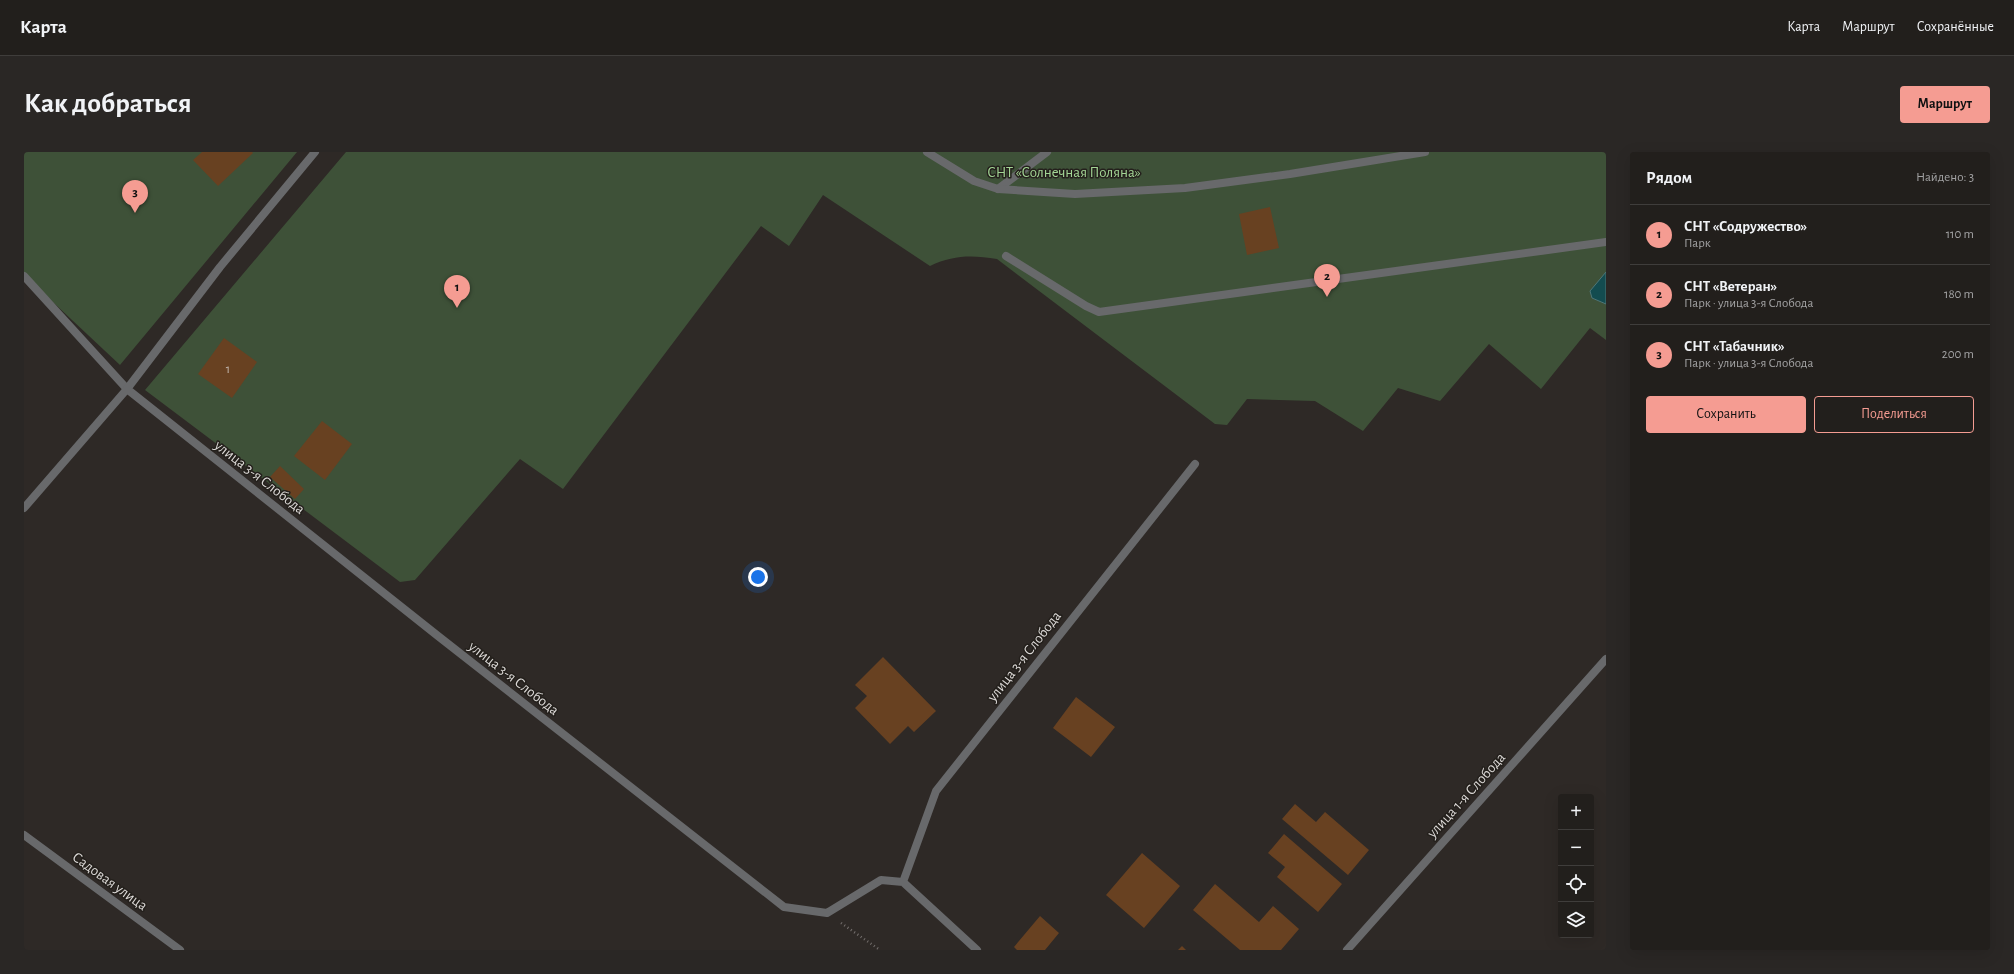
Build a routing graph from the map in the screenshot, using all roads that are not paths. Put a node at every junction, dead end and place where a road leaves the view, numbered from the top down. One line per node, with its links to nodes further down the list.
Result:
1 (315, 152): 9 (street)
2 (927, 152): 5 (street)
3 (1047, 152): 5 (street)
4 (1425, 152): 5 (street)
5 (998, 189)
6 (1606, 242): 7 (street)
7 (1006, 256)
8 (24, 276): 9 (street, улица 3-я Слобода)
9 (127, 389): 11 (street); 14 (street, улица 3-я Слобода)
10 (1195, 464): 14 (street, улица 3-я Слобода)
11 (24, 508)
12 (1606, 659): 17 (street, улица 1-я Слобода)
13 (24, 835): 15 (street, Садовая улица)
14 (903, 882): 16 (street)
15 (180, 950)
16 (977, 950)
17 (1347, 950)

